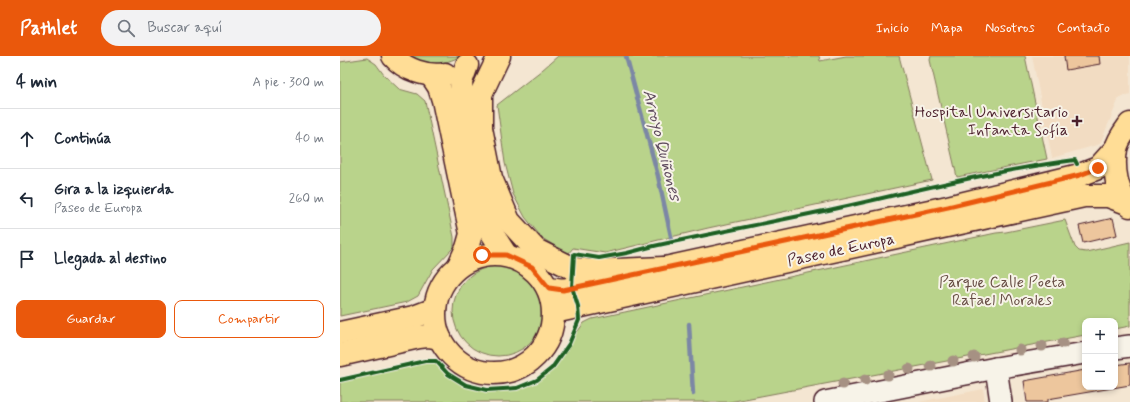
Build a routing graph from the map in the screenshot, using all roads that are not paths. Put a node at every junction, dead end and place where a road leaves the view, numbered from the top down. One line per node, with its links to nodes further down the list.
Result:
1 (393, 56): 4 (main road)
2 (500, 56): 10 (main road)
3 (472, 60): 4 (main road); 8 (main road)
4 (431, 75): 9 (main road)
5 (1130, 124): 6 (main road)
6 (1116, 148): 7 (main road); 10 (main road, Paseo de Europa)
7 (1128, 204): 13 (main road, Paseo de Europa)
8 (506, 255): 9 (main road); 11 (main road)
9 (459, 265): 12 (main road)
10 (664, 268): 11 (main road, Paseo de Europa)
11 (549, 288): 13 (main road)
12 (435, 308): 14 (main road); 15 (main road)
13 (554, 312): 15 (main road)
14 (340, 333)
15 (440, 338): 19 (main road)
16 (1130, 346): 17 (street)
17 (1118, 348)
18 (1082, 354): 20 (street)
19 (340, 355)
20 (996, 368): 21 (street); 22 (street)
21 (825, 402)
22 (1001, 402)

